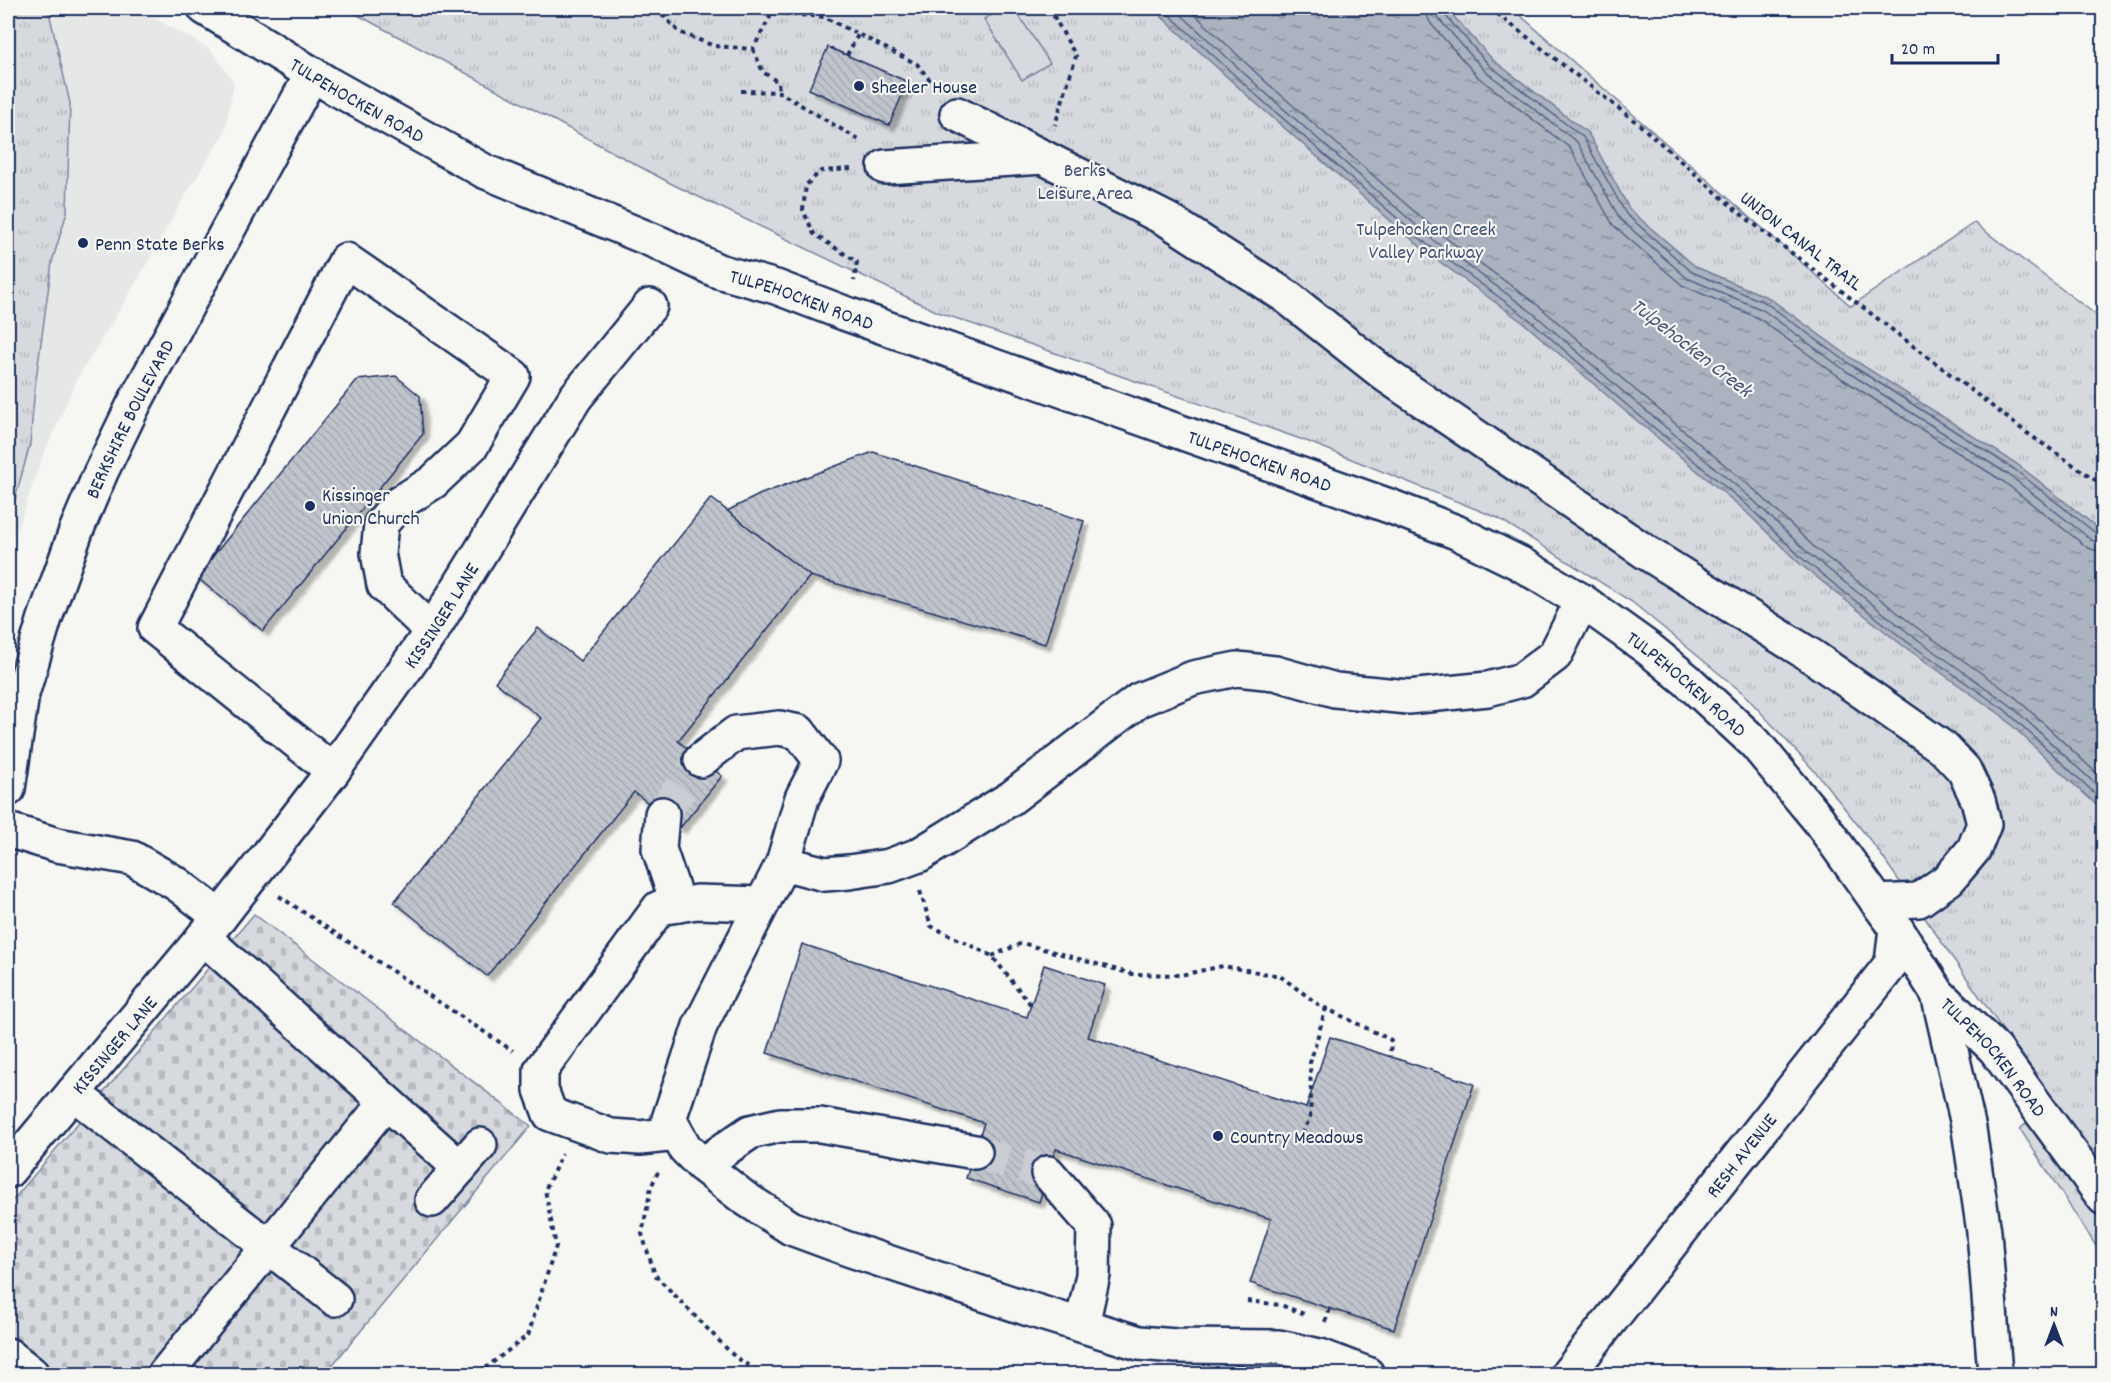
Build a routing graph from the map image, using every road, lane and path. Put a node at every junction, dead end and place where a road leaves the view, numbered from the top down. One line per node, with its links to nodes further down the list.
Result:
1 (205, 8): 8 (street, TULPEHOCKEN ROAD)
2 (656, 8): 6 (path)
3 (1049, 8): 12 (path)
4 (1490, 8): 16 (path, UNION CANAL TRAIL)
5 (858, 35): 6 (path); 7 (path); 11 (path)
6 (753, 49): 10 (path)
7 (847, 55)
8 (321, 79): 15 (street, TULPEHOCKEN ROAD); 21 (street, BERKSHIRE BOULEVARD)
9 (741, 91): 10 (path)
10 (779, 92): 13 (path)
11 (957, 114): 12 (street)
12 (1045, 157): 13 (street); 27 (street)
13 (885, 167): 15 (path)
14 (650, 306): 18 (street, KISSINGER LANE)
15 (844, 313): 17 (street, TULPEHOCKEN ROAD)
16 (2103, 486)
17 (1582, 601): 24 (street); 27 (street, TULPEHOCKEN ROAD)
18 (432, 631): 20 (street, KISSINGER LANE); 20 (street)
19 (702, 760): 25 (street)
20 (333, 771): 26 (street, KISSINGER LANE)
21 (8, 789)
22 (662, 814): 29 (street)
23 (8, 830): 30 (street)
24 (909, 859): 25 (street); 32 (path)
25 (783, 863): 28 (street)
26 (251, 877): 30 (street, KISSINGER LANE); 37 (path)
27 (1877, 902): 31 (street, TULPEHOCKEN ROAD)
28 (762, 904): 29 (street); 41 (street)
29 (678, 905): 37 (street)
30 (211, 927): 38 (street, KISSINGER LANE); 39 (street)
31 (1896, 928): 33 (street, TULPEHOCKEN ROAD); 60 (street, RESH AVENUE)
32 (992, 956): 34 (path); 35 (path)
33 (1938, 994): 47 (street, TULPEHOCKEN ROAD); 61 (street)
34 (1031, 1005)
35 (1326, 1008): 36 (path); 42 (path)
36 (1390, 1057)
37 (541, 1070): 40 (street)
38 (73, 1093): 45 (street, KISSINGER LANE); 49 (street)
39 (386, 1102): 48 (street); 49 (street)
40 (576, 1124): 41 (street); 57 (path)
41 (677, 1134): 44 (street); 58 (path)
42 (1298, 1142)
43 (975, 1152): 44 (street)
44 (702, 1166): 53 (street)
45 (8, 1171)
46 (1048, 1173): 53 (street)
47 (2103, 1198)
48 (432, 1200)
49 (268, 1246): 50 (street); 56 (street)
50 (335, 1299)
51 (1247, 1301): 52 (path)
52 (1330, 1308)
53 (1082, 1325): 59 (street)
54 (8, 1355): 55 (street)
55 (32, 1374)
56 (165, 1374)
57 (478, 1374)
58 (761, 1374)
59 (1367, 1374)
60 (1568, 1374)
61 (1995, 1374)

